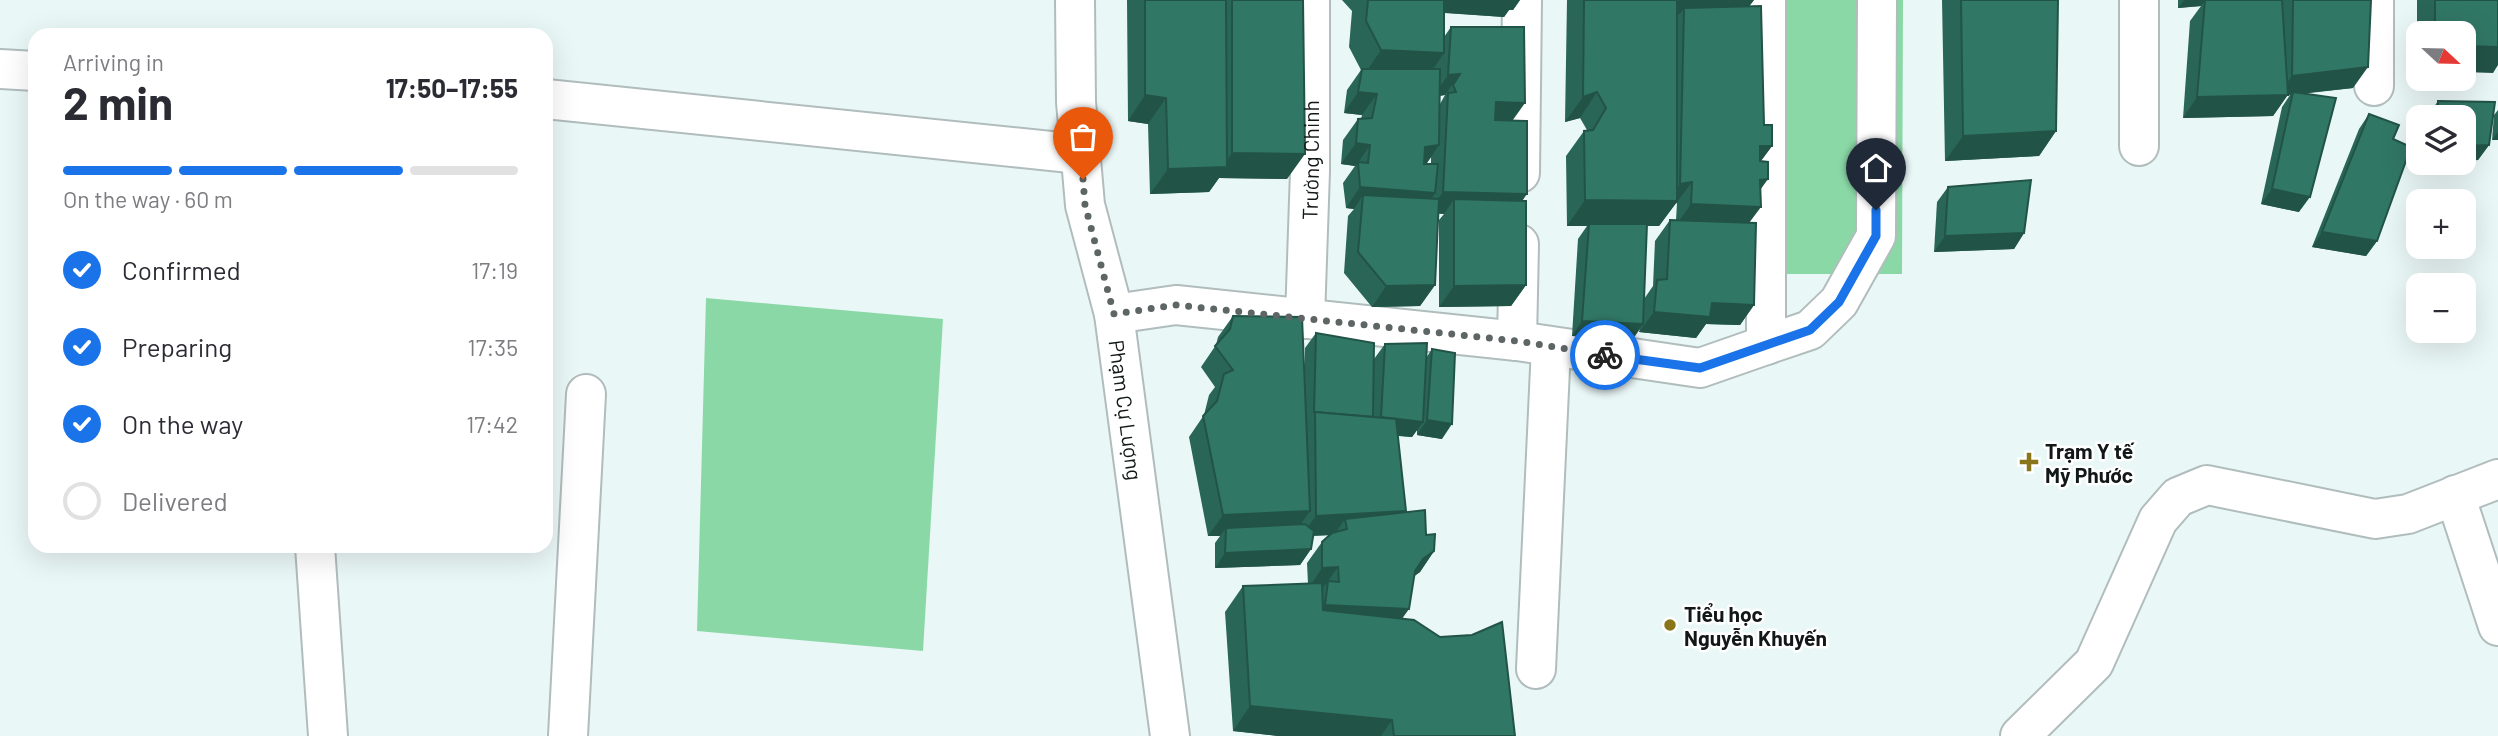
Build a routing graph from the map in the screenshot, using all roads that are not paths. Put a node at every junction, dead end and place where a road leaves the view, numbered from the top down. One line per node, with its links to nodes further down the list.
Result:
1 (1075, 0): 13 (street, Phạm Cự Lượng)
2 (1310, 0): 15 (street, Trường Chinh)
3 (1522, 0): 16 (street)
4 (1766, 0): 17 (street)
5 (1877, 0): 17 (street)
6 (2139, 0): 12 (street)
7 (2374, 0): 10 (street)
8 (0, 69): 9 (street)
9 (28, 71)
10 (2374, 86)
11 (553, 100): 13 (street)
12 (2139, 146)
13 (1080, 154): 14 (street, Phạm Cự Lượng)
14 (1114, 314): 15 (street); 26 (street, Phạm Cự Lượng)
15 (1305, 319): 16 (street)
16 (1534, 344): 17 (street); 23 (street)
17 (1766, 345)
18 (586, 394): 25 (street)
19 (2498, 479): 20 (street)
20 (2455, 495): 22 (street); 27 (street)
21 (315, 553): 24 (street)
22 (2498, 626)
23 (1536, 669)
24 (328, 736)
25 (568, 736)
26 (1170, 736)
27 (2020, 736)

